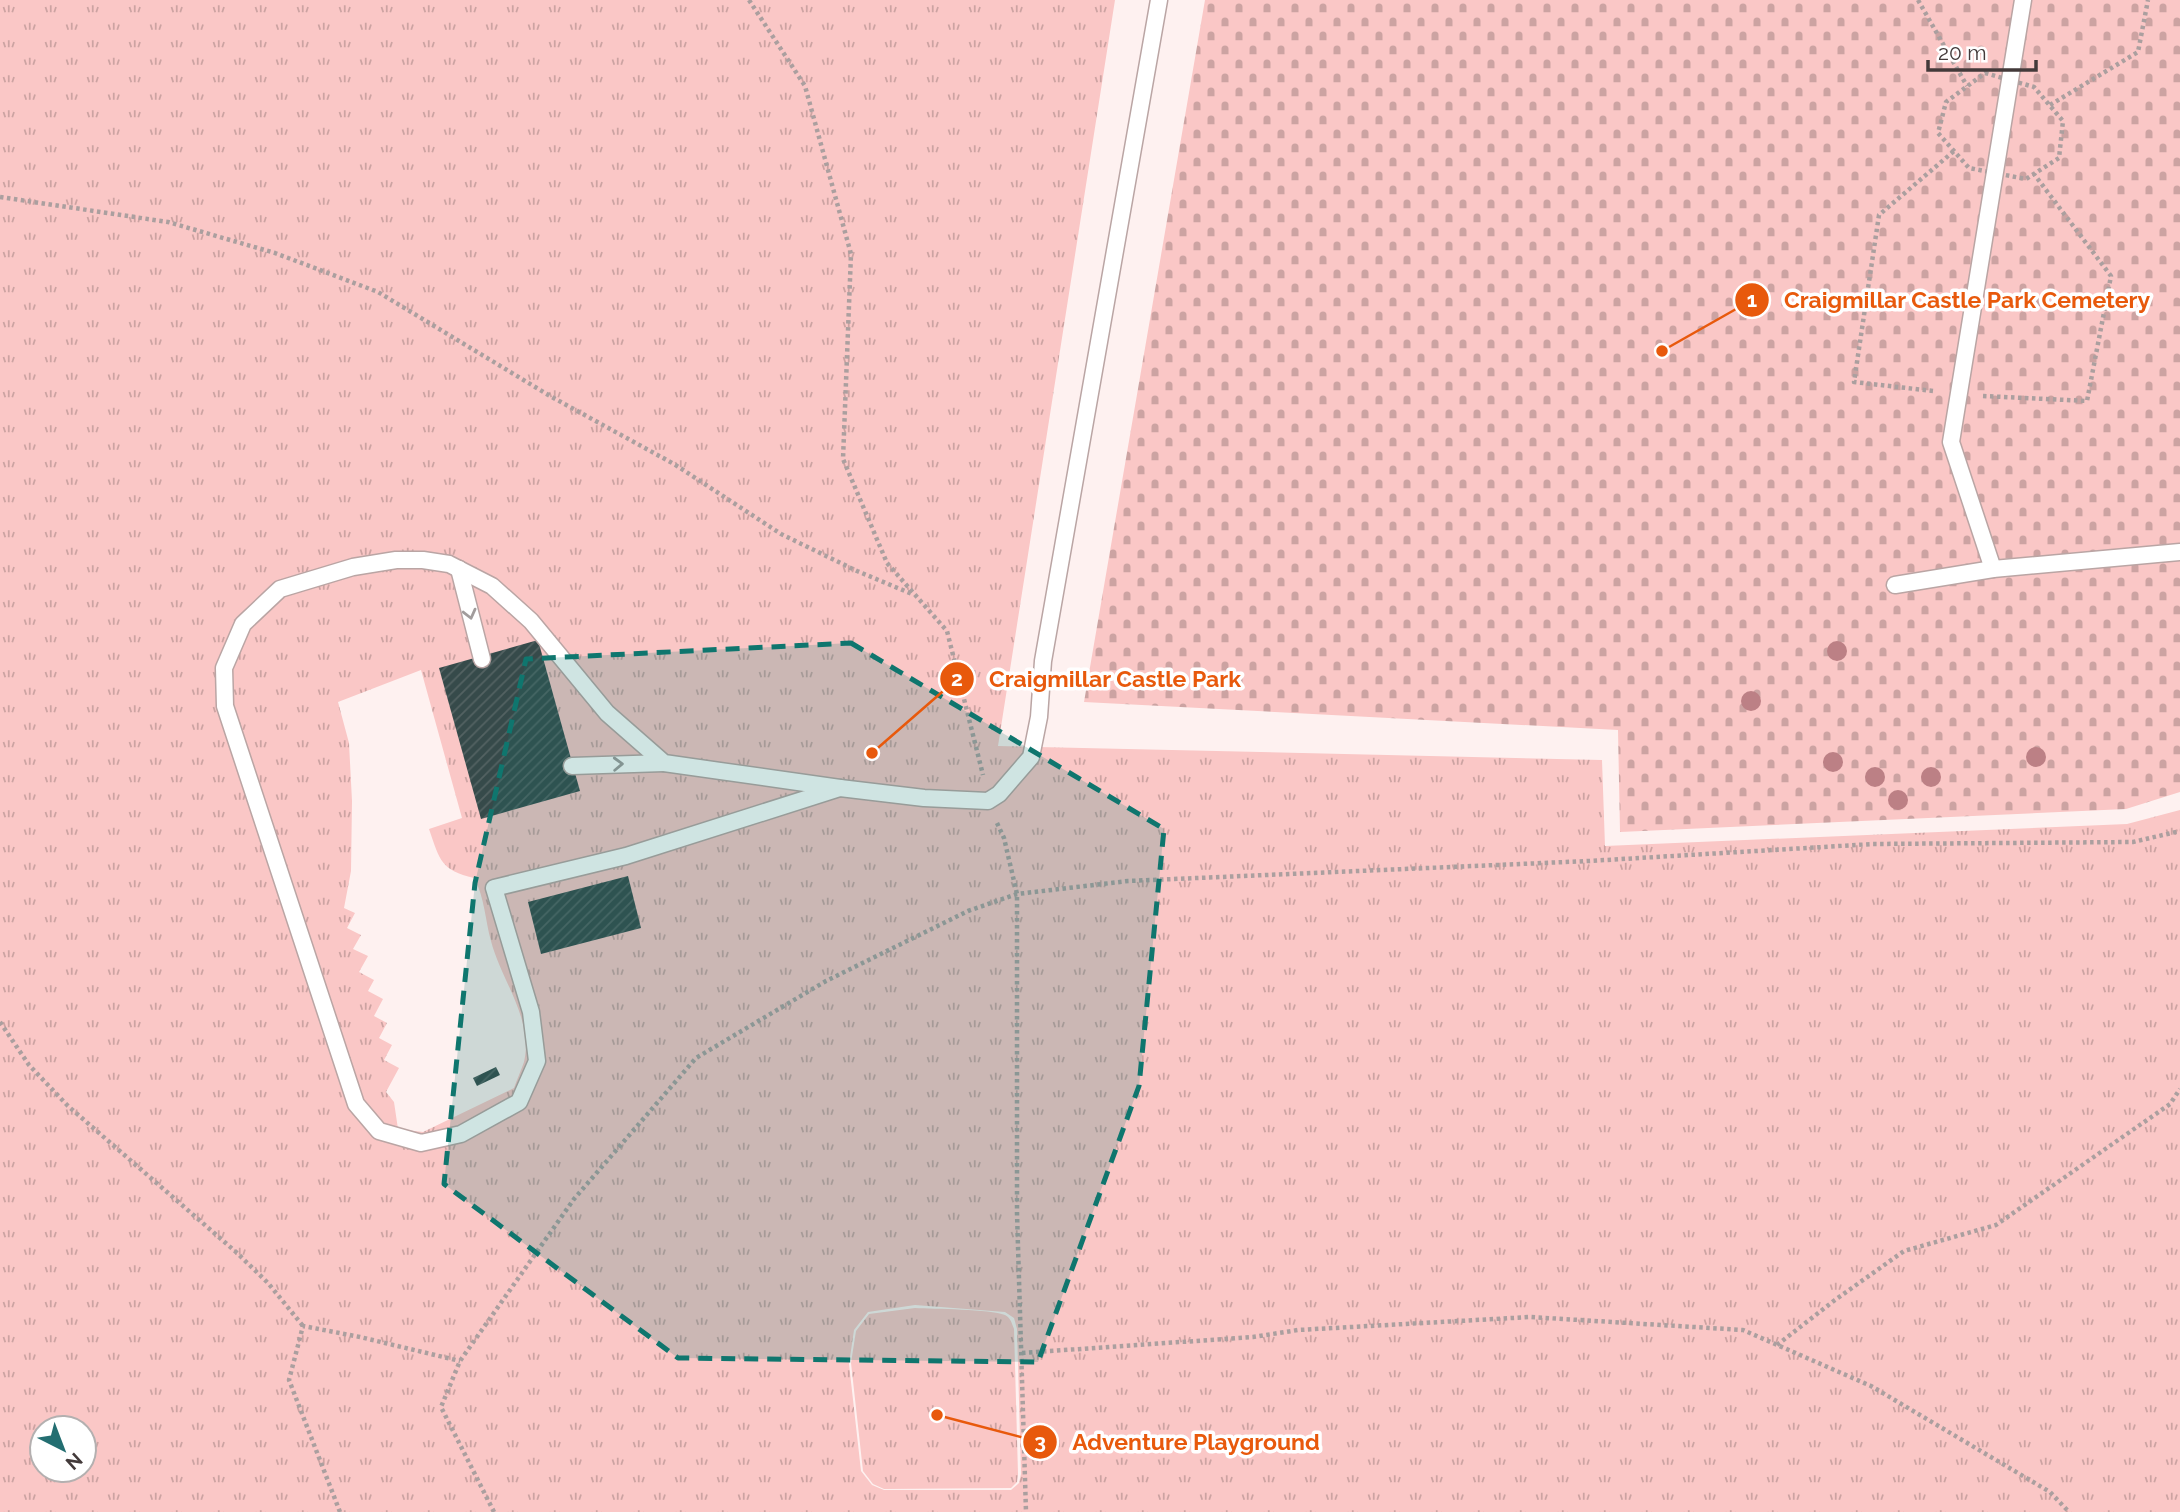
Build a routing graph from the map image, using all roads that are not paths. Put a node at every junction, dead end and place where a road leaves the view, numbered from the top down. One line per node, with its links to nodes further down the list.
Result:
1 (1159, 0): 10 (lane)
2 (2023, 0): 5 (lane)
3 (2180, 552): 5 (lane)
4 (459, 569): 7 (lane, one-way to 7); 8 (lane); 10 (lane)
5 (1993, 569): 6 (lane)
6 (1895, 585)
7 (482, 659)
8 (664, 763): 9 (lane, one-way to 8); 10 (lane)
9 (572, 766)
10 (839, 789)

